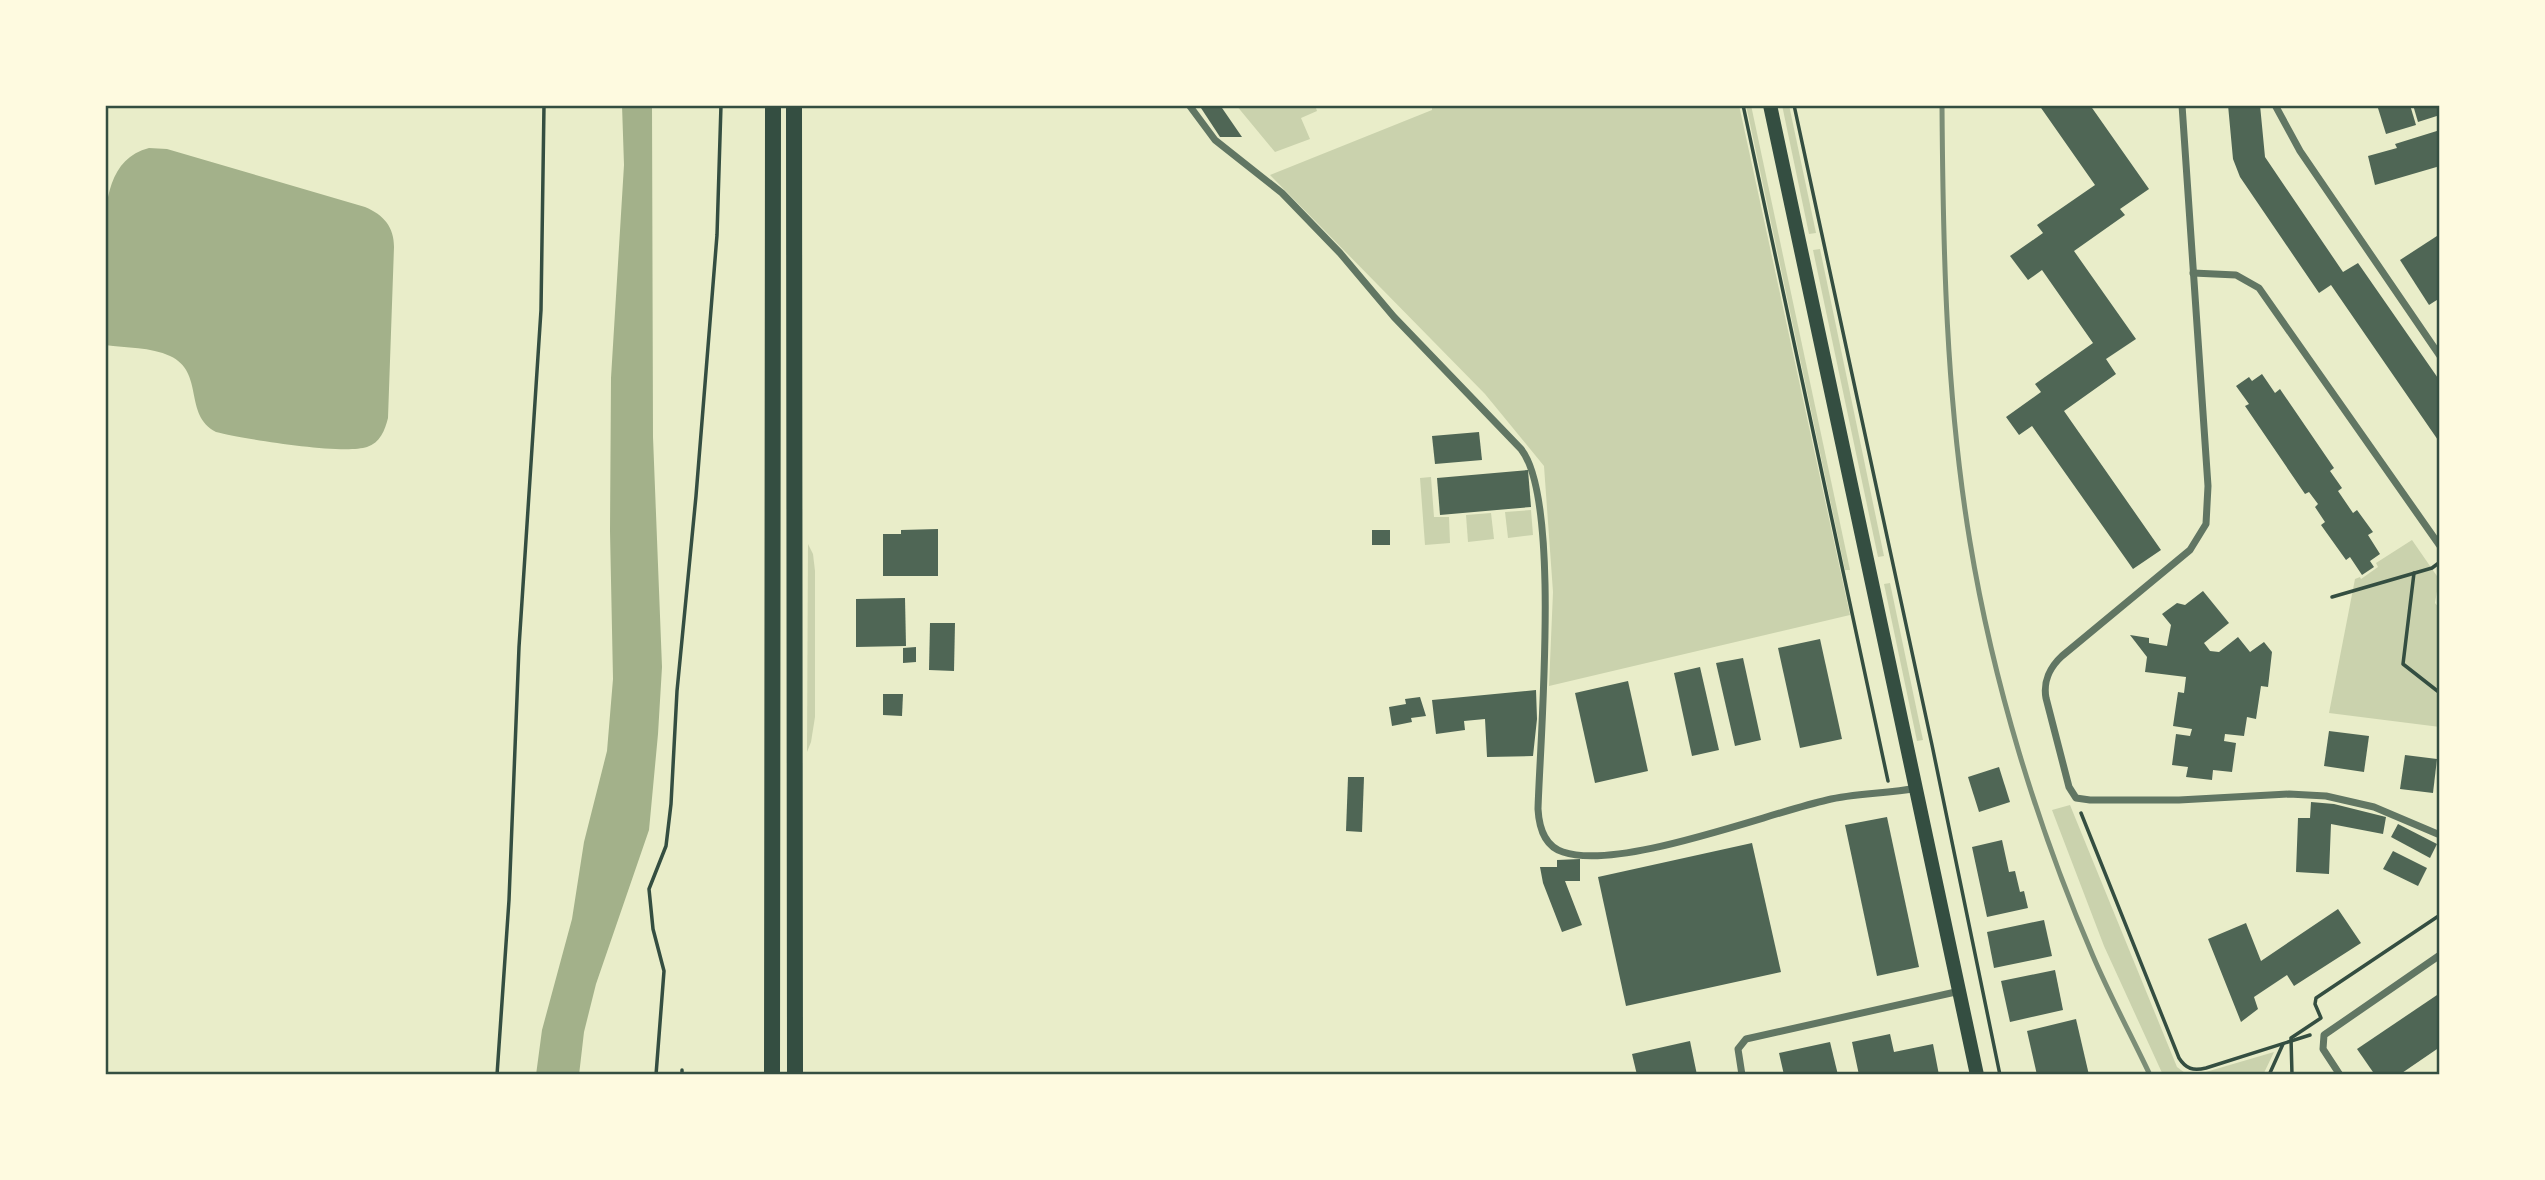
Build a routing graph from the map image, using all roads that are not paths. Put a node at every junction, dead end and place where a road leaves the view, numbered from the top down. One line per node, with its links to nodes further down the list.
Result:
1 (773, 105): 14 (highway)
2 (794, 105): 15 (highway)
3 (1189, 105): 10 (street)
4 (1770, 105): 10 (main road)
5 (2182, 105): 7 (street)
6 (2275, 105): 8 (street)
7 (2193, 273): 9 (street); 11 (street)
8 (2440, 356)
9 (2440, 546)
10 (1917, 788): 13 (main road)
11 (2440, 835)
12 (2440, 956): 18 (street)
13 (1960, 991): 16 (street); 17 (main road)
14 (772, 1075)
15 (795, 1075)
16 (1742, 1075)
17 (1978, 1075)
18 (2340, 1075)

